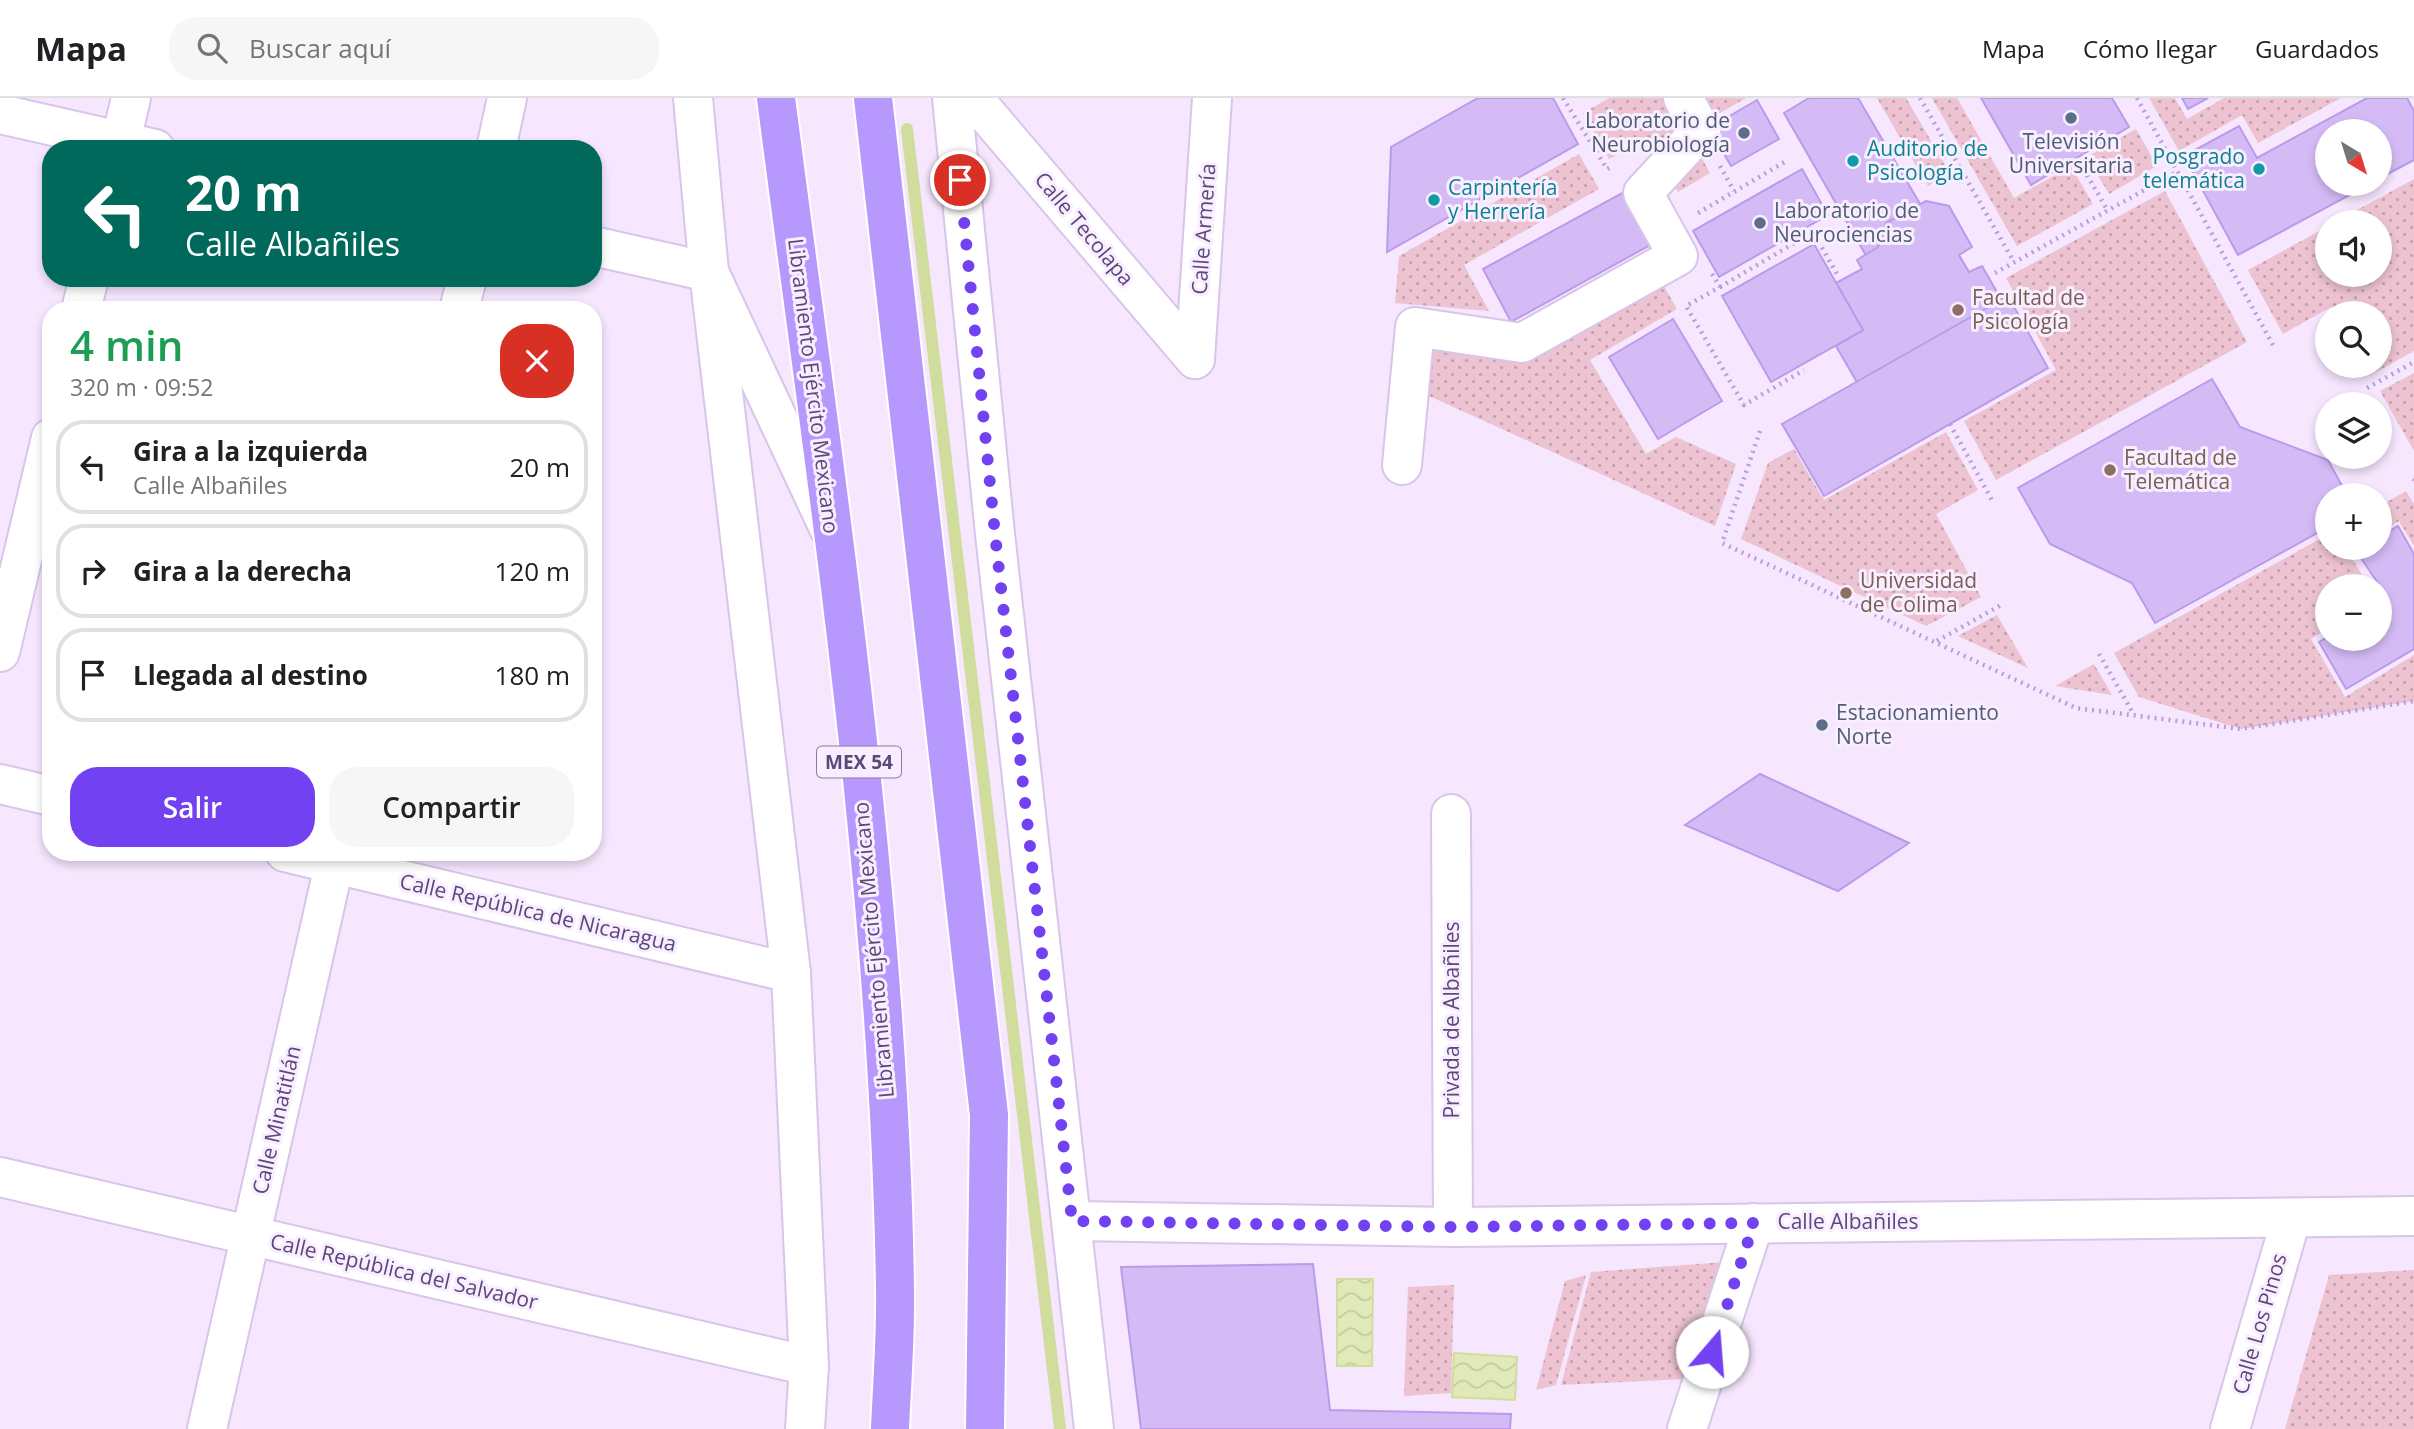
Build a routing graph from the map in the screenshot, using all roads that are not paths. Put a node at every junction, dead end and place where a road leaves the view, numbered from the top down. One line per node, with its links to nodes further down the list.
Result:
1 (131, 98): 13 (street)
2 (507, 98): 14 (street)
3 (693, 98): 17 (street)
4 (776, 98): 21 (highway, Libramiento Ejército Mexicano / MEX 54)
5 (873, 98): 15 (highway)
6 (883, 98): 15 (highway)
7 (952, 98): 32 (street)
8 (973, 98): 18 (street, Calle Tecolapa)
9 (1212, 98): 18 (street, Calle Armería)
10 (1683, 98): 19 (street)
11 (0, 114): 12 (street)
12 (107, 140)
13 (132, 140)
14 (498, 140)
15 (882, 190): 40 (highway)
16 (602, 248): 17 (street)
17 (709, 272): 21 (street); 28 (street)
18 (1195, 359)
19 (1402, 465)
20 (42, 476): 22 (street)
21 (832, 533): 39 (highway, Libramiento Ejército Mexicano / MEX 54)
22 (0, 652)
23 (0, 784): 24 (street)
24 (42, 794)
25 (1451, 814): 34 (street, Privada de Albañiles)
26 (335, 861): 35 (street, Calle Minatitlán)
27 (348, 861): 28 (street, Calle República de Nicaragua)
28 (791, 973): 36 (street)
29 (0, 1177): 35 (street, Calle República del Salvador)
30 (2414, 1216): 31 (street, Calle Albañiles)
31 (2291, 1219): 33 (street, Calle Albañiles); 43 (street, Calle Los Pinos)
32 (1072, 1221): 34 (street, Calle Albañiles); 41 (street)
33 (1754, 1223): 34 (street, Calle Albañiles); 42 (street)
34 (1453, 1227)
35 (250, 1236): 36 (street, Calle República del Salvador); 37 (street, Calle Minatitlán)
36 (809, 1366): 38 (street)
37 (207, 1429)
38 (805, 1429)
39 (890, 1429)
40 (985, 1429)
41 (1094, 1429)
42 (1687, 1429)
43 (2230, 1429)

